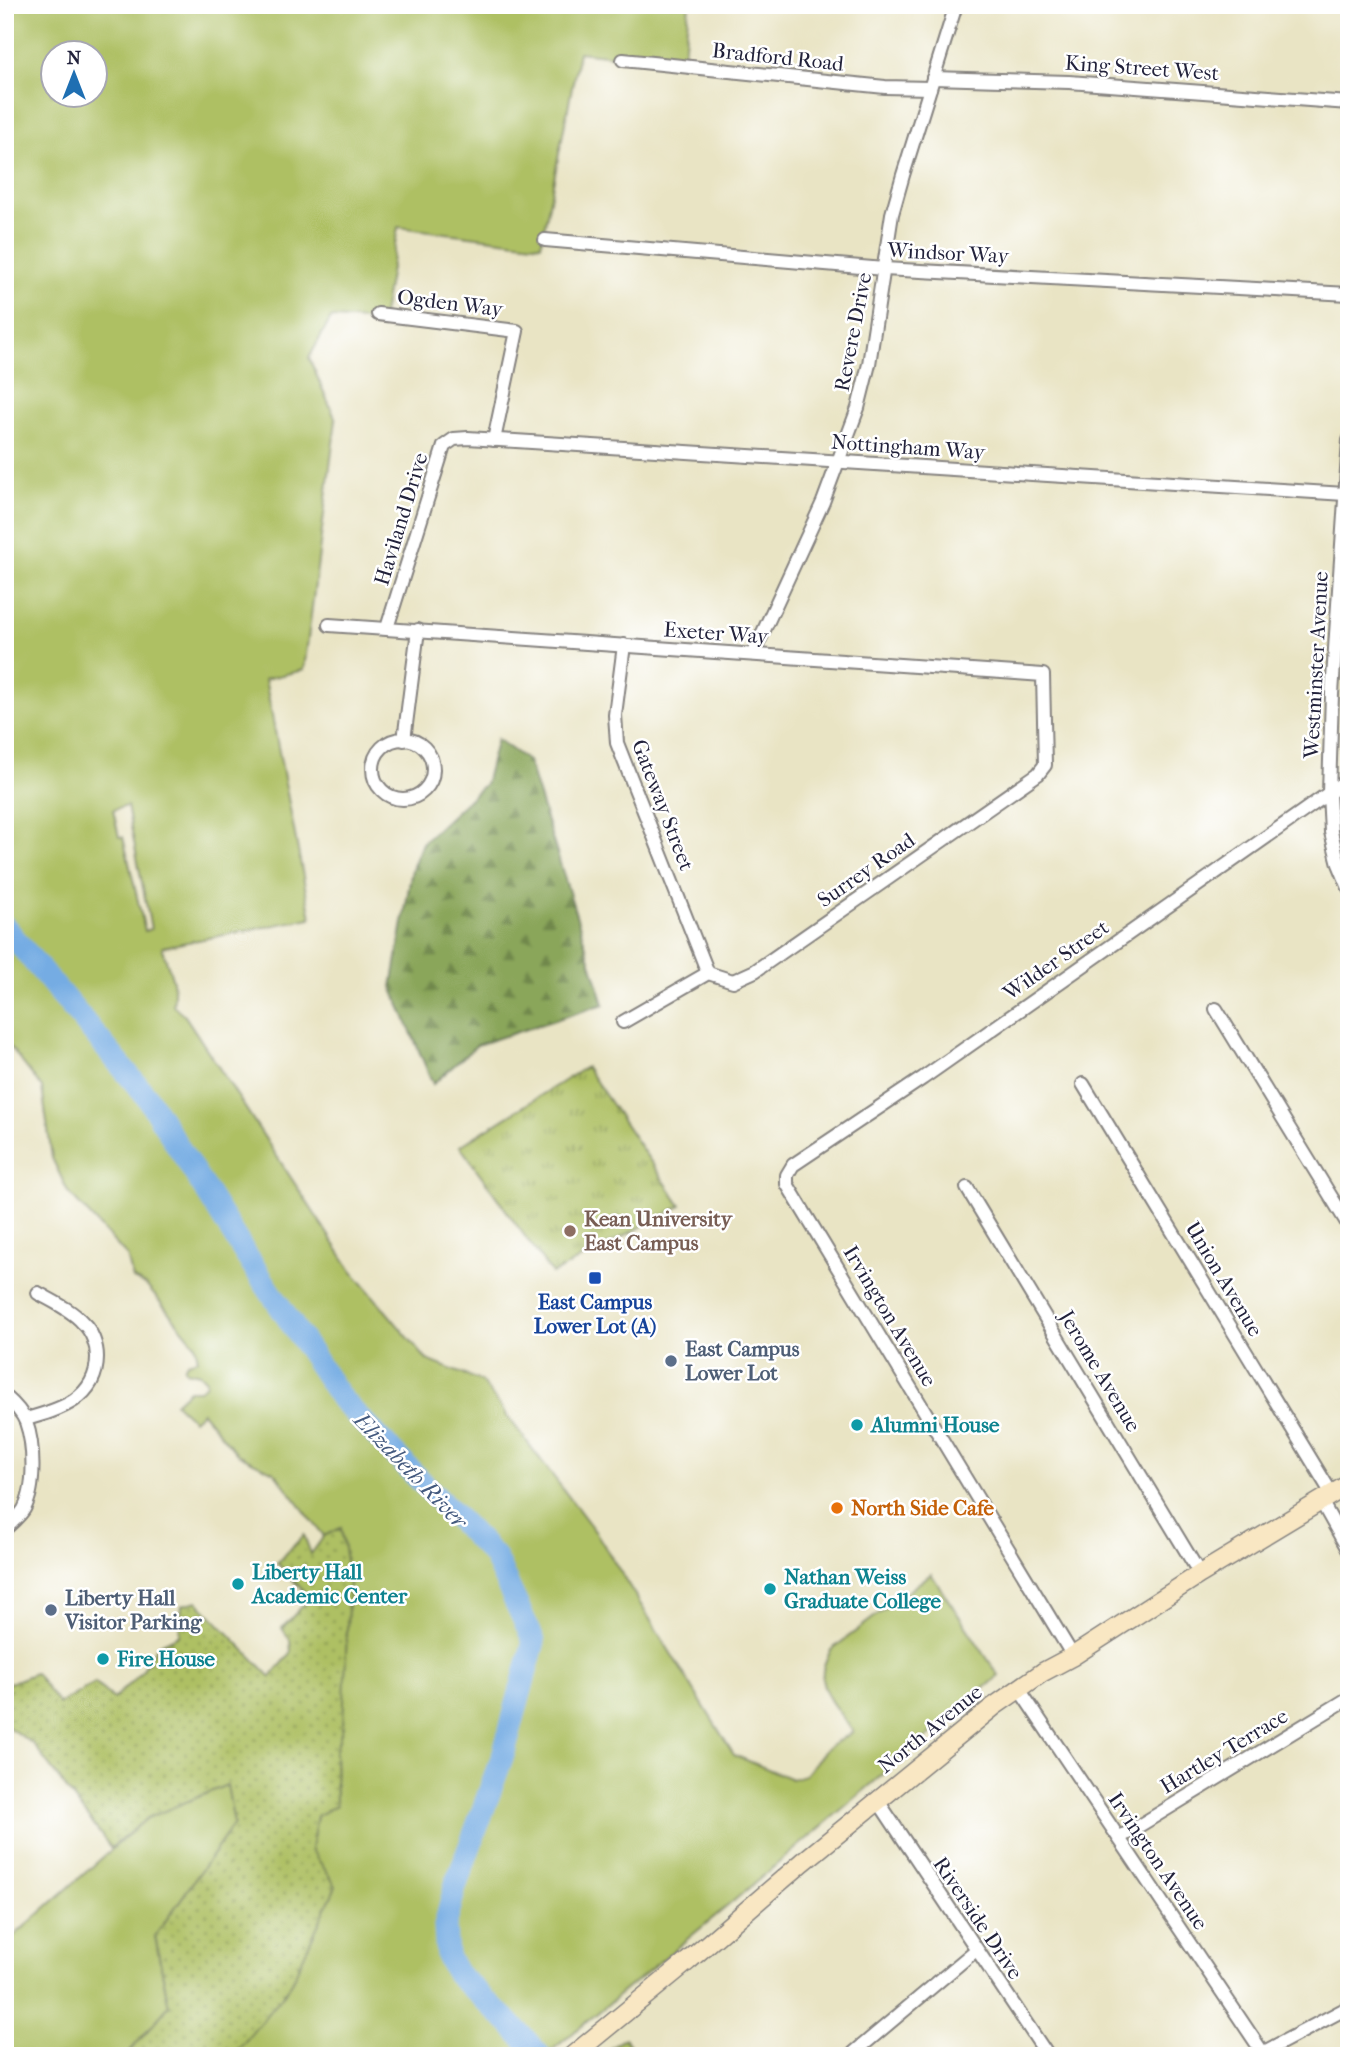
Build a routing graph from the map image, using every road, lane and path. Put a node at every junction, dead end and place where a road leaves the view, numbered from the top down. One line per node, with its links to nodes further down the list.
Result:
1 (956, 5): 3 (street, Revere Drive)
2 (623, 61): 3 (street, Bradford Road)
3 (931, 83): 4 (street, King Street West); 6 (street, Revere Drive)
4 (1349, 103)
5 (545, 240): 6 (street, Windsor Way)
6 (884, 269): 7 (street, Windsor Way); 12 (street, Revere Drive)
7 (1349, 293)
8 (378, 314): 10 (street, Ogden Way)
9 (468, 438): 10 (street, Nottingham Way); 15 (street, Haviland Drive)
10 (494, 440): 12 (street, Nottingham Way)
11 (1349, 440): 13 (street, Westminster Avenue)
12 (838, 461): 13 (street, Nottingham Way); 18 (street, Revere Drive)
13 (1345, 494): 22 (street, Westminster Avenue)
14 (329, 625): 15 (street, Exeter Way)
15 (387, 628): 16 (street, Exeter Way)
16 (418, 630): 17 (street, Exeter Way); 20 (street)
17 (624, 645): 18 (street, Exeter Way); 24 (street, Gateway Street)
18 (753, 654): 19 (street, Exeter Way)
19 (1043, 675): 24 (street, Surrey Road)
20 (404, 740): 20 (street)
21 (1349, 779): 22 (street, Wilder Street)
22 (1329, 793): 23 (street, Westminster Avenue); 28 (street, Wilder Street)
23 (1349, 888)
24 (708, 973): 26 (street)
25 (1216, 1009): 30 (street)
26 (623, 1023)
27 (1083, 1084): 35 (street, Union Avenue)
28 (787, 1175): 39 (street, Irvington Avenue)
29 (967, 1188): 38 (street, Jerome Avenue)
30 (1349, 1226)
31 (38, 1293): 33 (street)
32 (5, 1396): 33 (street)
33 (26, 1419): 36 (street)
34 (1349, 1484): 35 (main road, North Avenue)
35 (1326, 1498): 37 (street, Union Avenue); 38 (main road, North Avenue)
36 (5, 1529)
37 (1349, 1550)
38 (1200, 1574): 39 (main road, North Avenue)
39 (1073, 1656): 40 (main road, North Avenue)
40 (1019, 1689): 42 (main road, North Avenue); 43 (street, Irvington Avenue)
41 (1349, 1698): 43 (street, Hartley Terrace)
42 (878, 1801): 44 (street, Riverside Drive); 46 (main road, North Avenue)
43 (1119, 1838): 47 (street, Irvington Avenue)
44 (976, 1950): 48 (street); 49 (street, Riverside Drive)
45 (1349, 2007): 47 (street)
46 (575, 2054)
47 (1265, 2054)
48 (850, 2056)
49 (1048, 2056)

